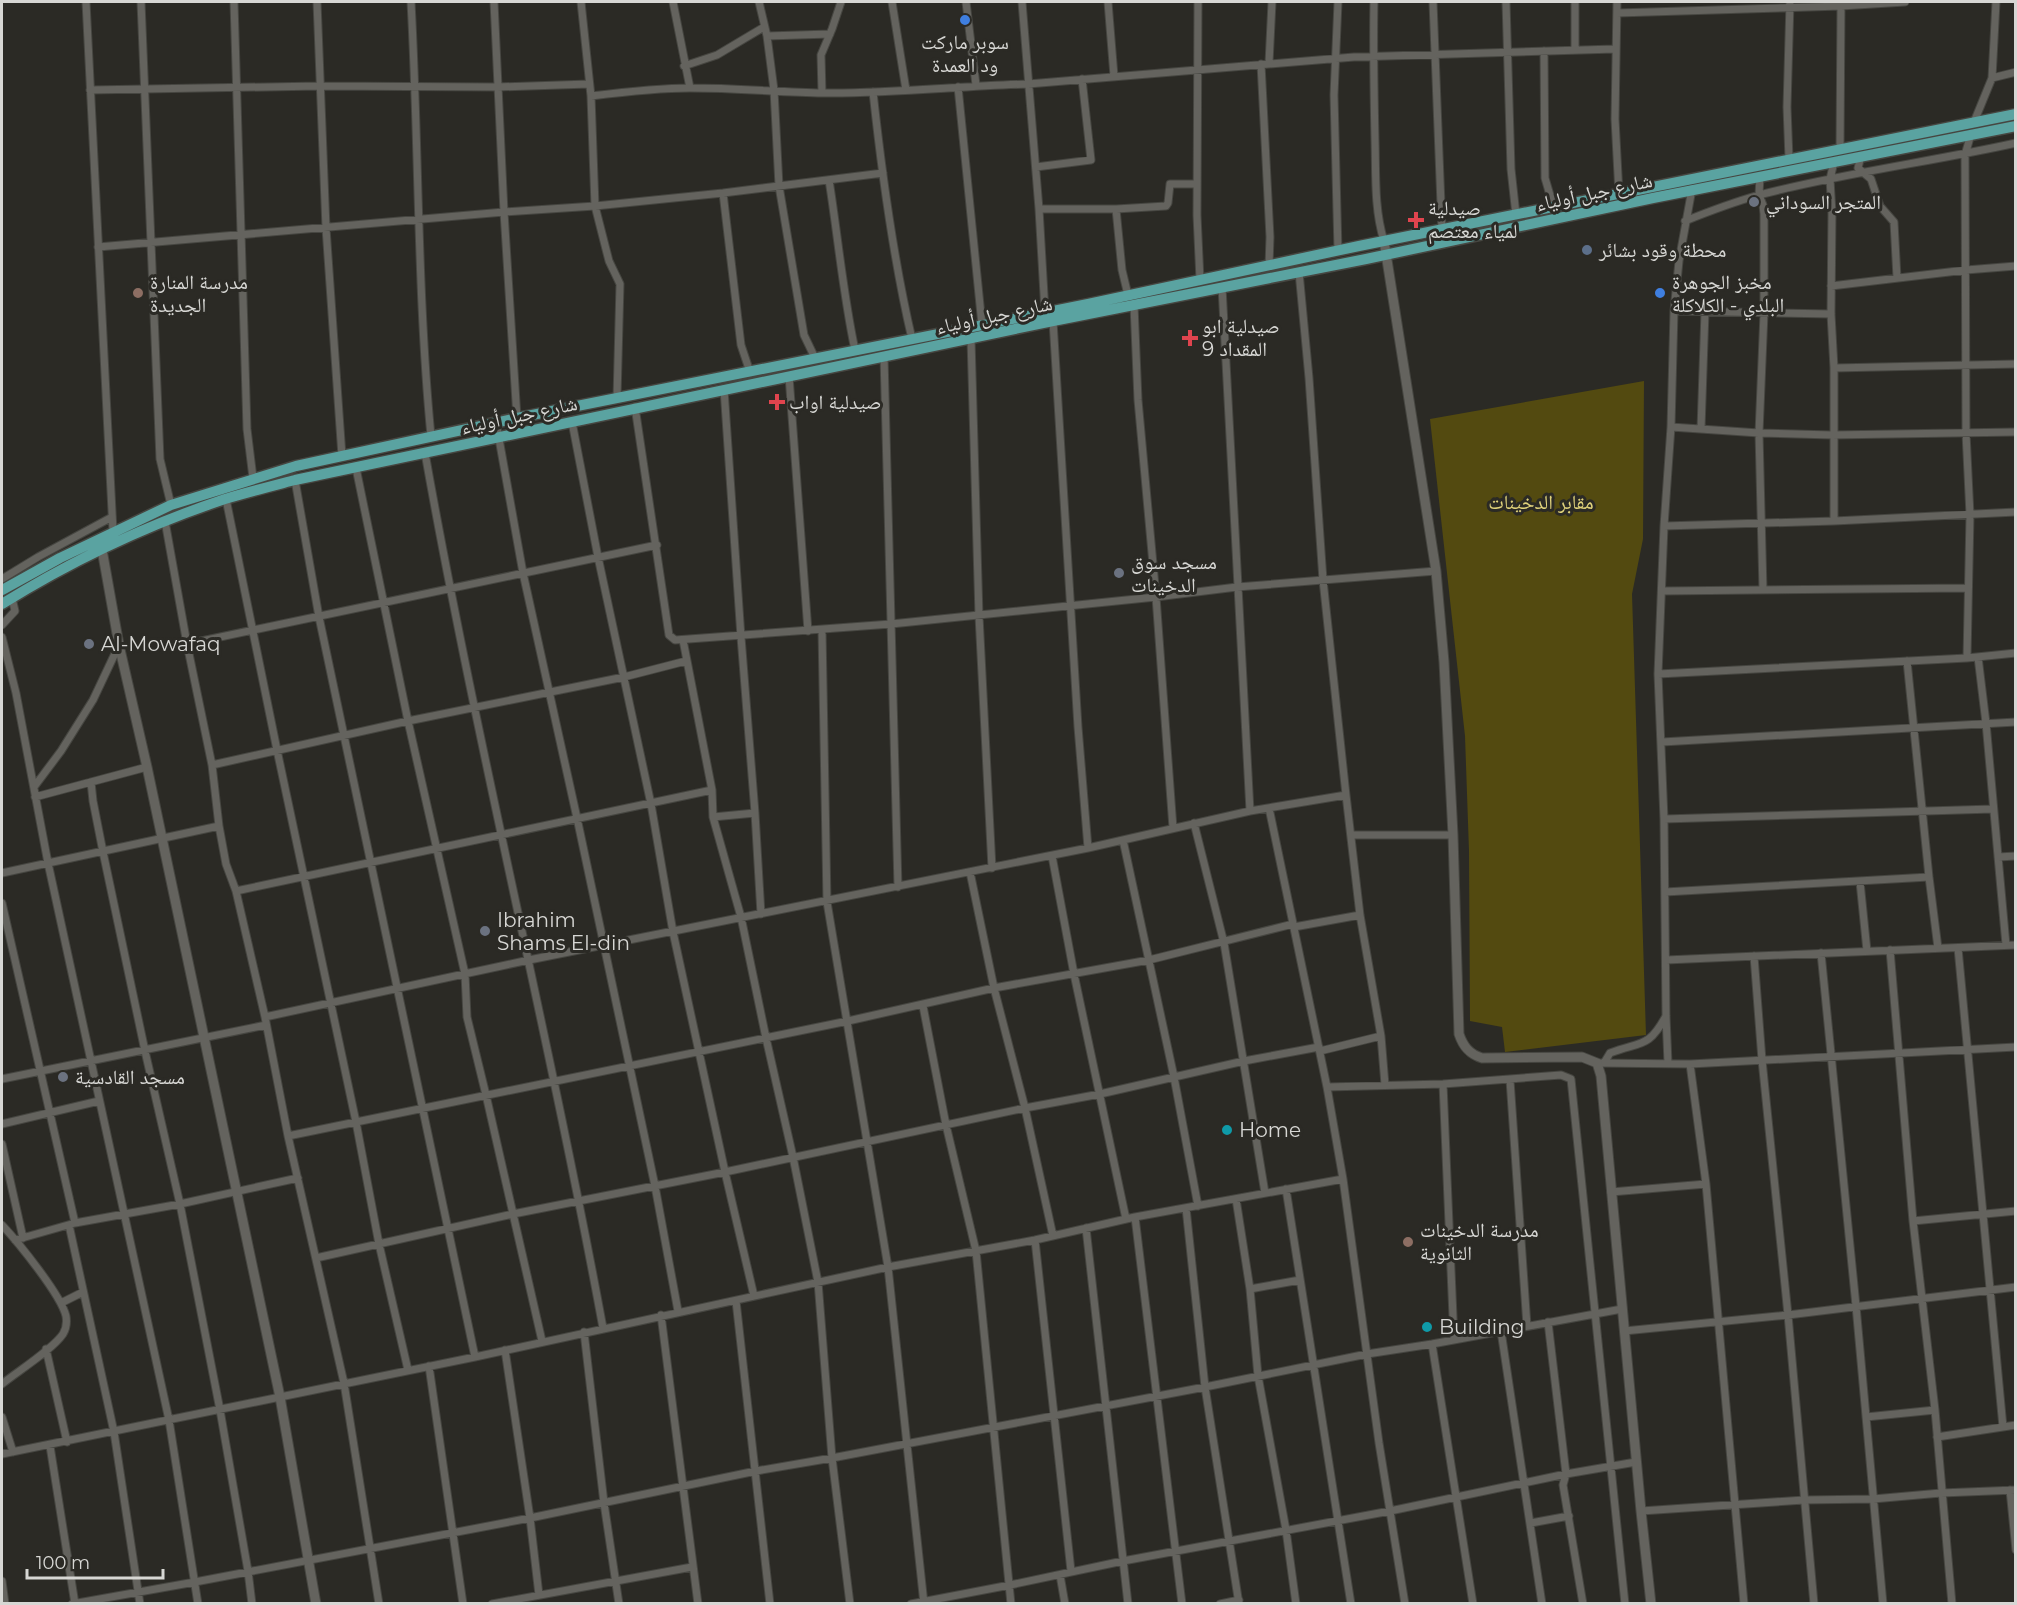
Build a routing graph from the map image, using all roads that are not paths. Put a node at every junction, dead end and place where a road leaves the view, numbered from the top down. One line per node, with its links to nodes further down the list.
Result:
1 (86, 2): 54 (street)
2 (141, 2): 55 (street)
3 (234, 2): 50 (street)
4 (316, 2): 48 (street)
5 (411, 2): 49 (street)
6 (494, 2): 51 (street)
7 (581, 2): 45 (street)
8 (673, 2): 39 (street)
9 (759, 2): 28 (street)
10 (841, 2): 29 (street)
11 (892, 2): 57 (street)
12 (966, 2): 47 (street)
13 (1022, 2): 46 (street)
14 (1108, 2): 42 (street)
15 (1198, 2): 40 (street)
16 (1272, 2): 38 (street)
17 (1338, 2): 37 (street)
18 (1374, 2): 36 (street)
19 (1433, 2): 35 (street)
20 (1506, 2): 34 (street)
21 (1575, 2): 31 (street)
22 (1617, 2): 27 (street)
23 (1905, 2): 25 (street)
24 (1996, 2): 43 (street)
25 (1841, 4): 26 (street); 66 (street)
26 (1790, 5): 27 (street); 69 (street)
27 (1617, 13): 32 (street)
28 (764, 27): 30 (street); 39 (street)
29 (830, 34): 30 (street); 59 (street)
30 (767, 36): 56 (street)
31 (1575, 49): 32 (street); 33 (street)
32 (1615, 49): 81 (street)
33 (1544, 51): 34 (street); 84 (street)
34 (1508, 52): 35 (street); 88 (street)
35 (1435, 55): 36 (street); 93 (street)
36 (1372, 56): 37 (street); 95 (street)
37 (1334, 58): 38 (street); 98 (street)
38 (1265, 63): 40 (street); 100 (street)
39 (684, 66): 53 (street)
40 (1196, 69): 42 (street); 77 (street)
41 (2016, 72): 43 (street)
42 (1114, 76): 44 (street)
43 (1992, 78): 62 (street)
44 (1082, 79): 46 (street); 71 (street)
45 (589, 84): 51 (street); 60 (street)
46 (1028, 84): 47 (street); 71 (street)
47 (976, 85): 52 (street)
48 (319, 86): 49 (street); 50 (street); 92 (street)
49 (416, 86): 51 (street); 89 (street)
50 (236, 87): 55 (street); 94 (street)
51 (497, 87): 87 (street)
52 (958, 87): 57 (street); 115 (street)
53 (690, 88): 56 (street); 60 (street)
54 (90, 90): 55 (street); 97 (street)
55 (145, 90): 96 (street)
56 (774, 90): 59 (street); 79 (street)
57 (906, 90): 58 (street)
58 (873, 92): 59 (street); 73 (street)
59 (822, 93)
60 (591, 96): 83 (street)
61 (2016, 114): 62 (main road, شارع جبل أولياء)
62 (1974, 122): 66 (main road, شارع جبل أولياء)
63 (2016, 126): 64 (main road, شارع جبل أولياء)
64 (1971, 134): 67 (street); 68 (main road, شارع جبل أولياء)
65 (2016, 143): 67 (street)
66 (1840, 149): 69 (main road, شارع جبل أولياء)
67 (1965, 154): 72 (street); 102 (street)
68 (1862, 156): 70 (main road, شارع جبل أولياء); 72 (street)
69 (1789, 159): 78 (main road, شارع جبل أولياء)
70 (1834, 162): 74 (main road, شارع جبل أولياء); 75 (street)
71 (1036, 167): 85 (street)
72 (1862, 172): 75 (street); 104 (street)
73 (883, 173): 76 (street); 117 (street)
74 (1760, 176): 78 (main road, شارع جبل أولياء); 82 (street)
75 (1830, 179): 82 (street); 106 (street)
76 (829, 180): 79 (street); 120 (street)
77 (1197, 184): 86 (street); 105 (street)
78 (1691, 184): 81 (main road, شارع جبل أولياء); 90 (main road, شارع جبل أولياء); 91 (street)
79 (779, 186): 80 (street); 122 (street)
80 (723, 193): 83 (street); 126 (street)
81 (1618, 194): 84 (main road, شارع جبل أولياء)
82 (1759, 195): 91 (street); 112 (street)
83 (595, 206): 87 (street); 129 (street)
84 (1554, 207): 88 (main road, شارع جبل أولياء); 90 (street)
85 (1039, 209): 86 (street); 111 (street)
86 (1116, 210): 108 (street)
87 (504, 212): 89 (street); 131 (street)
88 (1516, 215): 93 (main road, شارع جبل أولياء)
89 (418, 219): 92 (street); 140 (street)
90 (1557, 219): 99 (main road, شارع جبل أولياء)
91 (1685, 221): 109 (street)
92 (326, 228): 94 (street); 143 (street)
93 (1442, 230): 95 (main road, شارع جبل أولياء)
94 (240, 236): 96 (street); 145 (street)
95 (1384, 241): 98 (main road, شارع جبل أولياء); 99 (street)
96 (152, 244): 97 (street); 148 (street)
97 (98, 247): 151 (street)
98 (1338, 251): 100 (main road, شارع جبل أولياء)
99 (1387, 254): 103 (main road, شارع جبل أولياء); 161 (street)
100 (1269, 266): 105 (main road, شارع جبل أولياء)
101 (2016, 266): 102 (street)
102 (1966, 270): 104 (street); 124 (street)
103 (1299, 272): 107 (main road, شارع جبل أولياء); 164 (street)
104 (1897, 278): 106 (street)
105 (1200, 280): 108 (main road, شارع جبل أولياء)
106 (1831, 286): 113 (street)
107 (1222, 288): 108 (main road, شارع جبل أولياء); 165 (street)
108 (1131, 300): 111 (main road, شارع جبل أولياء); 114 (main road, شارع جبل أولياء); 171 (street)
109 (1674, 311): 110 (street); 134 (street)
110 (1705, 311): 112 (street); 135 (street)
111 (1045, 312): 115 (main road, شارع جبل أولياء)
112 (1764, 313): 113 (street); 138 (street)
113 (1831, 314): 125 (street)
114 (1053, 321): 118 (main road, شارع جبل أولياء); 175 (street)
115 (982, 325): 116 (main road, شارع جبل أولياء)
116 (939, 333): 117 (main road, شارع جبل أولياء); 119 (main road)
117 (912, 339): 120 (main road, شارع جبل أولياء)
118 (971, 339): 119 (main road, شارع جبل أولياء); 176 (street)
119 (942, 345): 121 (main road, شارع جبل أولياء)
120 (855, 350): 122 (main road, شارع جبل أولياء)
121 (884, 356): 127 (main road, شارع جبل أولياء); 178 (street)
122 (815, 358): 126 (main road, شارع جبل أولياء)
123 (2016, 364): 124 (street)
124 (1966, 366): 125 (street); 137 (street)
125 (1833, 368): 139 (street)
126 (750, 372): 129 (main road, شارع جبل أولياء)
127 (789, 376): 128 (main road, شارع جبل أولياء); 182 (street)
128 (724, 389): 130 (main road, شارع جبل أولياء); 184 (street)
129 (617, 398): 131 (main road, شارع جبل أولياء)
130 (635, 407): 133 (main road, شارع جبل أولياء); 158 (street)
131 (517, 418): 132 (main road, شارع جبل أولياء)
132 (495, 422): 140 (main road, شارع جبل أولياء); 141 (street)
133 (572, 422): 141 (main road, شارع جبل أولياء); 160 (street)
134 (1671, 427): 135 (street); 155 (street)
135 (1701, 429): 138 (street)
136 (2016, 432): 137 (street)
137 (1966, 433): 139 (street); 150 (street)
138 (1759, 434): 139 (street); 154 (street)
139 (1832, 435): 152 (street)
140 (430, 436): 143 (main road, شارع جبل أولياء)
141 (498, 437): 142 (main road, شارع جبل أولياء); 162 (street)
142 (425, 453): 144 (main road, شارع جبل أولياء); 168 (street)
143 (342, 456): 145 (main road, شارع جبل أولياء)
144 (356, 468): 146 (main road, شارع جبل أولياء); 174 (street)
145 (253, 478): 148 (main road, شارع جبل أولياء)
146 (295, 480): 147 (main road, شارع جبل أولياء); 177 (street)
147 (226, 499): 153 (main road, شارع جبل أولياء); 181 (street)
148 (171, 505): 156 (main road, شارع جبل أولياء)
149 (2016, 512): 150 (street)
150 (1970, 514): 152 (street); 166 (street)
151 (112, 517): 156 (street); 163 (street)
152 (1833, 520): 154 (street)
153 (165, 521): 159 (main road, شارع جبل أولياء); 186 (street)
154 (1761, 524): 155 (street); 169 (street)
155 (1664, 526): 170 (street)
156 (113, 531): 157 (main road, شارع جبل أولياء)
157 (99, 538): 159 (street); 167 (main road, شارع جبل أولياء)
158 (657, 545): 160 (street); 185 (street)
159 (102, 550): 172 (main road, شارع جبل أولياء); 187 (street)
160 (598, 557): 162 (street); 194 (street)
161 (1436, 571): 164 (street); 224 (street)
162 (523, 573): 168 (street); 195 (street)
163 (2, 579)
164 (1323, 580): 165 (street); 209 (street)
165 (1237, 587): 171 (street); 214 (street)
166 (1968, 588): 169 (street); 190 (street)
167 (2, 590)
168 (449, 590): 174 (street); 196 (street)
169 (1763, 590): 170 (street)
170 (1662, 591): 193 (street)
171 (1156, 597): 175 (street); 222 (street)
172 (12, 598): 173 (main road, شارع جبل أولياء); 179 (street)
173 (2, 604)
174 (384, 604): 177 (street); 197 (street)
175 (1072, 606): 176 (street); 228 (street)
176 (979, 616): 178 (street); 236 (street)
177 (319, 617): 181 (street); 201 (street)
178 (891, 624): 180 (street); 242 (street)
179 (2, 625)
180 (822, 630): 182 (street); 245 (street)
181 (252, 632): 186 (street); 203 (street)
182 (808, 632): 184 (street)
183 (2, 637): 207 (street)
184 (741, 637): 185 (street); 216 (street)
185 (682, 640): 191 (street)
186 (187, 644): 204 (street)
187 (119, 645): 205 (street); 207 (street)
188 (2016, 653): 189 (street)
189 (1978, 657): 190 (street); 199 (street)
190 (1967, 658): 192 (street)
191 (686, 661): 194 (street); 208 (street)
192 (1907, 661): 193 (street); 200 (street)
193 (1658, 674): 202 (street)
194 (624, 677): 195 (street); 211 (street)
195 (549, 693): 196 (street); 218 (street)
196 (474, 709): 197 (street); 225 (street)
197 (408, 722): 201 (street); 229 (street)
198 (2016, 722): 199 (street)
199 (1986, 723): 200 (street); 213 (street)
200 (1914, 726): 202 (street); 215 (street)
201 (344, 735): 203 (street); 235 (street)
202 (1662, 742): 219 (street)
203 (277, 750): 204 (street); 239 (street)
204 (212, 765): 221 (street)
205 (147, 767): 206 (street); 226 (street)
206 (91, 782): 210 (street); 230 (street)
207 (34, 787): 210 (street)
208 (712, 790): 211 (street); 217 (street)
209 (1346, 795): 212 (street); 223 (street)
210 (35, 797): 234 (street)
211 (651, 804): 218 (street); 251 (street)
212 (1269, 808): 214 (street); 250 (street)
213 (1993, 809): 215 (street); 233 (street)
214 (1250, 811): 220 (street)
215 (1923, 811): 219 (street); 240 (street)
216 (755, 813): 217 (street); 247 (street)
217 (713, 817): 249 (street)
218 (578, 818): 225 (street); 253 (street)
219 (1664, 819): 244 (street)
220 (1194, 823): 222 (street); 252 (street)
221 (219, 826): 226 (street); 243 (street)
222 (1173, 828): 227 (street)
223 (1352, 835): 224 (street); 248 (street)
224 (1453, 835): 287 (street)
225 (502, 836): 229 (street); 262 (street)
226 (162, 838): 230 (street); 275 (street)
227 (1123, 840): 228 (street); 263 (street)
228 (1088, 848): 231 (street)
229 (436, 849): 235 (street); 265 (street)
230 (103, 852): 234 (street); 280 (street)
231 (1052, 856): 236 (street); 266 (street)
232 (2016, 856): 233 (street)
233 (1998, 857): 254 (street)
234 (48, 863): 238 (street); 285 (street)
235 (370, 864): 239 (street); 267 (street)
236 (992, 868): 237 (street)
237 (970, 872): 242 (street); 268 (street)
238 (2, 873)
239 (304, 877): 243 (street); 269 (street)
240 (1929, 877): 241 (street); 256 (street)
241 (1860, 882): 244 (street); 259 (street)
242 (898, 887): 245 (street)
243 (236, 891): 272 (street)
244 (1665, 892): 264 (street)
245 (827, 902): 247 (street); 273 (street)
246 (2, 903): 291 (street)
247 (761, 914): 249 (street)
248 (1360, 915): 250 (street); 274 (street)
249 (741, 917): 251 (street); 276 (street)
250 (1293, 926): 252 (street); 278 (street)
251 (673, 932): 253 (street); 281 (street)
252 (1224, 943): 263 (street); 286 (street)
253 (604, 945): 262 (street); 290 (street)
254 (2006, 945): 255 (street); 257 (street)
255 (2016, 945)
256 (1938, 948): 257 (street); 258 (street)
257 (1958, 948): 279 (street)
258 (1890, 950): 259 (street); 282 (street)
259 (1867, 951): 260 (street)
260 (1821, 953): 261 (street); 283 (street)
261 (1754, 956): 264 (street); 284 (street)
262 (529, 960): 265 (street); 295 (street)
263 (1149, 960): 266 (street); 292 (street)
264 (1666, 960): 271 (street)
265 (465, 974): 267 (street); 300 (street)
266 (1074, 974): 268 (street); 299 (street)
267 (398, 988): 269 (street); 302 (street)
268 (994, 988): 270 (street); 303 (street)
269 (330, 1003): 272 (street); 305 (street)
270 (923, 1005): 273 (street); 307 (street)
271 (1666, 1016): 287 (street); 288 (street)
272 (266, 1021): 275 (street); 308 (street)
273 (848, 1021): 276 (street); 309 (street)
274 (1381, 1036): 278 (street); 296 (street)
275 (205, 1038): 280 (street); 319 (street)
276 (765, 1038): 281 (street); 311 (street)
277 (2016, 1047): 279 (street)
278 (1319, 1049): 286 (street); 298 (street)
279 (1969, 1050): 282 (street); 330 (street)
280 (145, 1051): 285 (street); 324 (street)
281 (698, 1051): 290 (street); 312 (street)
282 (1898, 1052): 283 (street); 333 (street)
283 (1831, 1056): 284 (street); 355 (street)
284 (1762, 1060): 289 (street); 360 (street)
285 (91, 1061): 291 (street); 301 (street)
286 (1244, 1061): 292 (street); 321 (street)
287 (1601, 1063): 288 (street); 320 (street)
288 (1668, 1063): 289 (street)
289 (1690, 1064): 316 (street)
290 (629, 1065): 295 (street); 317 (street)
291 (41, 1071): 293 (street); 304 (street)
292 (1174, 1077): 299 (street); 325 (street)
293 (2, 1079)
294 (1510, 1080): 297 (street); 358 (street); 363 (street)
295 (555, 1081): 300 (street); 323 (street)
296 (1385, 1084): 297 (street); 298 (street)
297 (1443, 1084): 368 (street)
298 (1327, 1087): 315 (street)
299 (1100, 1094): 303 (street); 332 (street)
300 (486, 1095): 302 (street); 329 (street)
301 (99, 1101): 304 (street); 328 (street)
302 (422, 1108): 305 (street); 337 (street)
303 (1025, 1108): 307 (street); 338 (street)
304 (50, 1112): 306 (street); 334 (street)
305 (356, 1122): 308 (street); 341 (street)
306 (2, 1124)
307 (946, 1125): 309 (street); 342 (street)
308 (288, 1136): 314 (street)
309 (868, 1142): 311 (street); 344 (street)
310 (2, 1144): 313 (street)
311 (793, 1157): 312 (street); 346 (street)
312 (725, 1172): 317 (street); 351 (street)
313 (4, 1178): 339 (street)
314 (298, 1178): 319 (street); 343 (street)
315 (1343, 1179): 318 (street); 373 (street)
316 (1706, 1184): 320 (street); 361 (street)
317 (655, 1186): 323 (street); 357 (street)
318 (1286, 1189): 321 (street); 345 (street)
319 (237, 1192): 324 (street); 383 (street)
320 (1611, 1192): 356 (street)
321 (1265, 1193): 322 (street)
322 (1236, 1199): 325 (street); 348 (street)
323 (579, 1201): 329 (street); 364 (street)
324 (180, 1204): 328 (street); 385 (street)
325 (1198, 1206): 326 (street)
326 (1186, 1208): 331 (street); 381 (street)
327 (2016, 1210): 330 (street)
328 (124, 1214): 334 (street); 390 (street)
329 (513, 1214): 337 (street); 369 (street)
330 (1984, 1214): 333 (street); 349 (street)
331 (1135, 1216): 332 (street); 382 (street)
332 (1126, 1219): 336 (street)
333 (1913, 1221): 352 (street)
334 (72, 1224): 339 (street); 350 (street)
335 (2, 1225): 339 (street)
336 (1086, 1228): 338 (street); 384 (street)
337 (448, 1230): 341 (street); 374 (street)
338 (1053, 1236): 340 (street)
339 (19, 1239): 354 (street)
340 (1035, 1240): 342 (street); 387 (street)
341 (379, 1244): 343 (street); 377 (street)
342 (976, 1251): 344 (street); 392 (street)
343 (316, 1258): 379 (street)
344 (888, 1266): 346 (street); 397 (street)
345 (1300, 1280): 348 (street); 376 (street)
346 (818, 1282): 351 (street); 401 (street)
347 (2016, 1287): 349 (street)
348 (1250, 1288): 378 (street)
349 (1992, 1290): 352 (street); 393 (street)
350 (82, 1292): 354 (street); 394 (street)
351 (754, 1296): 353 (street)
352 (1923, 1298): 355 (street); 386 (street)
353 (736, 1301): 357 (street); 404 (street)
354 (62, 1303): 371 (street)
355 (1856, 1306): 360 (street); 389 (street)
356 (1622, 1309): 358 (street); 366 (street)
357 (678, 1311): 359 (street)
358 (1594, 1313): 362 (street); 403 (street)
359 (661, 1315): 364 (street); 407 (street)
360 (1788, 1315): 361 (street); 412 (street)
361 (1719, 1321): 366 (street); 414 (street)
362 (1548, 1322): 363 (street); 405 (street)
363 (1527, 1326): 365 (street)
364 (603, 1328): 367 (street)
365 (1501, 1331): 368 (street); 406 (street)
366 (1624, 1331): 402 (street)
367 (584, 1332): 369 (street); 413 (street)
368 (1454, 1340): 370 (street)
369 (542, 1341): 372 (street)
370 (1432, 1344): 373 (street); 410 (street)
371 (46, 1350): 380 (street); 396 (street)
372 (505, 1350): 374 (street); 418 (street)
373 (1367, 1354): 376 (street); 415 (street)
374 (475, 1357): 375 (street)
375 (429, 1366): 377 (street); 422 (street)
376 (1313, 1366): 378 (street); 419 (street)
377 (408, 1371): 379 (street)
378 (1258, 1376): 381 (street); 421 (street)
379 (344, 1383): 383 (street); 424 (street)
380 (2, 1384)
381 (1205, 1387): 382 (street); 423 (street)
382 (1157, 1395): 384 (street); 426 (street)
383 (280, 1397): 385 (street); 427 (street)
384 (1107, 1406): 387 (street); 428 (street)
385 (220, 1410): 390 (street); 430 (street)
386 (1935, 1410): 389 (street); 395 (street)
387 (1054, 1415): 392 (street); 431 (street)
388 (2, 1416): 399 (street)
389 (1866, 1418): 411 (street)
390 (169, 1420): 394 (street); 434 (street)
391 (2016, 1425): 393 (street)
392 (993, 1427): 397 (street); 436 (street)
393 (2003, 1427): 395 (street)
394 (114, 1432): 396 (street); 437 (street)
395 (1937, 1437): 409 (street)
396 (67, 1442): 398 (street)
397 (908, 1443): 401 (street); 439 (street)
398 (50, 1446): 399 (street); 441 (street)
399 (13, 1452): 400 (street)
400 (2, 1454)
401 (832, 1458): 404 (street); 453 (street)
402 (1636, 1462): 403 (street); 416 (street)
403 (1612, 1466): 405 (street); 466 (street)
404 (756, 1470): 407 (street); 452 (street)
405 (1566, 1474): 406 (street); 417 (street)
406 (1525, 1483): 410 (street); 420 (street)
407 (682, 1486): 413 (street); 429 (street)
408 (2013, 1490): 409 (street); 425 (street)
409 (1941, 1493): 411 (street); 471 (street)
410 (1455, 1497): 415 (street); 463 (street)
411 (1873, 1499): 412 (street); 470 (street)
412 (1804, 1500): 414 (street); 469 (street)
413 (604, 1503): 418 (street); 435 (street)
414 (1734, 1506): 416 (street); 468 (street)
415 (1390, 1511): 419 (street); 462 (street)
416 (1641, 1511): 467 (street)
417 (1569, 1516): 420 (street); 465 (street)
418 (530, 1518): 422 (street); 438 (street)
419 (1337, 1520): 421 (street); 461 (street)
420 (1531, 1523): 464 (street)
421 (1286, 1530): 423 (street); 460 (street)
422 (453, 1533): 424 (street); 448 (street)
423 (1230, 1541): 426 (street); 440 (street)
424 (370, 1548): 427 (street); 447 (street)
425 (2016, 1550)
426 (1176, 1552): 428 (street); 458 (street)
427 (309, 1560): 430 (street); 446 (street)
428 (1123, 1561): 431 (street); 457 (street)
429 (692, 1567): 435 (street); 451 (street)
430 (248, 1571): 434 (street); 445 (street)
431 (1071, 1571): 432 (street)
432 (1060, 1575): 436 (street); 456 (street)
433 (2, 1581): 442 (street)
434 (195, 1582): 437 (street); 444 (street)
435 (616, 1582): 438 (street); 450 (street)
436 (1010, 1585): 439 (street); 455 (street)
437 (138, 1592): 441 (street); 443 (street)
438 (539, 1595): 449 (street)
439 (924, 1602): 454 (street)
440 (1239, 1602): 459 (street)
441 (74, 1603)
442 (5, 1604)
443 (140, 1604)
444 (198, 1604)
445 (252, 1604)
446 (316, 1604)
447 (379, 1604)
448 (463, 1604)
449 (492, 1604)
450 (619, 1604)
451 (698, 1604)
452 (770, 1604)
453 (850, 1604)
454 (911, 1604)
455 (1011, 1604)
456 (1065, 1604)
457 (1128, 1604)
458 (1182, 1604)
459 (1220, 1604)
460 (1296, 1604)
461 (1351, 1604)
462 (1405, 1604)
463 (1473, 1604)
464 (1542, 1604)
465 (1583, 1604)
466 (1625, 1604)
467 (1651, 1604)
468 (1744, 1604)
469 (1814, 1604)
470 (1883, 1604)
471 (1952, 1604)

